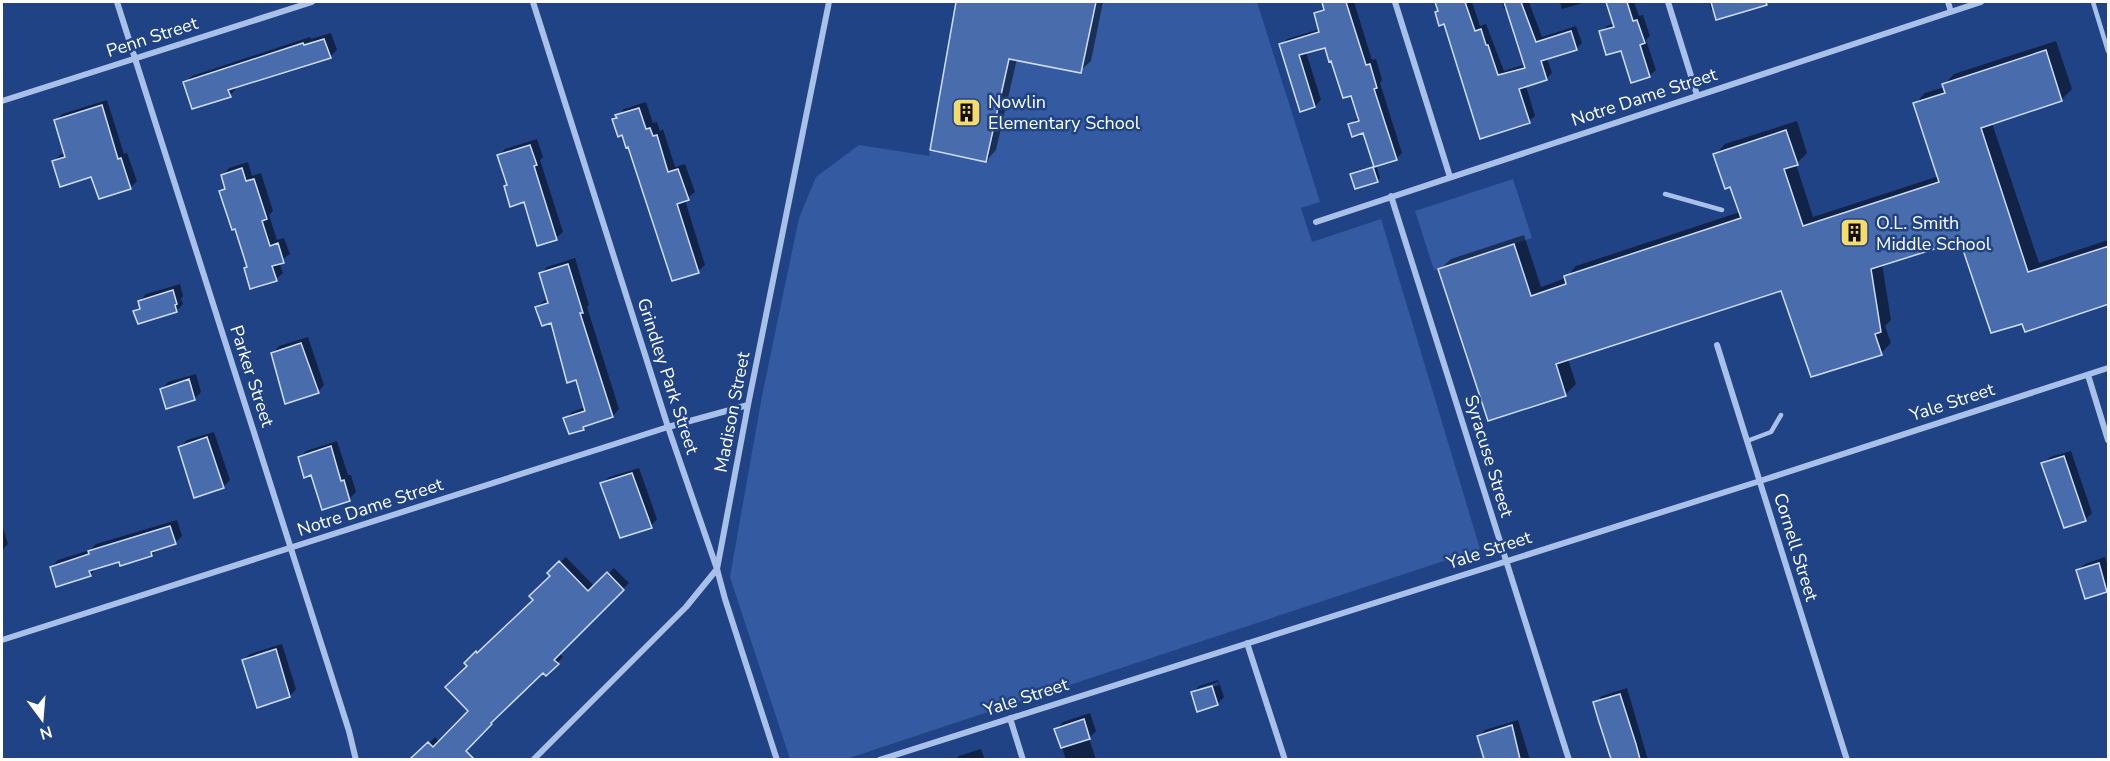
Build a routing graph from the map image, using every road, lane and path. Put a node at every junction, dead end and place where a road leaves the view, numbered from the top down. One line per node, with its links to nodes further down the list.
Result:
1 (117, 2): 12 (street, Parker Street)
2 (312, 2): 12 (street, Penn Street)
3 (533, 2): 25 (street, Grindley Park Street)
4 (829, 2): 23 (street, Madison Street)
5 (1395, 2): 15 (street)
6 (1668, 2): 13 (street)
7 (1948, 2): 10 (street)
8 (1981, 2): 10 (street, Notre Dame Street)
9 (2092, 2): 11 (lane)
10 (1951, 12): 13 (street, Notre Dame Street)
11 (2109, 51)
12 (135, 58): 14 (street, Penn Street); 29 (street, Parker Street)
13 (1697, 95): 15 (street, Notre Dame Street)
14 (2, 101)
15 (1450, 177): 17 (street, Notre Dame Street)
16 (1665, 194): 18 (lane)
17 (1391, 196): 19 (street, Notre Dame Street); 30 (street, Syracuse Street)
18 (1722, 210)
19 (1316, 222)
20 (1717, 345): 27 (street, Cornell Street)
21 (2109, 368): 22 (street, Yale Street)
22 (2088, 375): 26 (street); 28 (street, Yale Street)
23 (748, 405): 25 (street, Notre Dame Street); 31 (street, Madison Street)
24 (1781, 415): 27 (lane)
25 (668, 427): 29 (street, Notre Dame Street); 31 (street, Grindley Park Street)
26 (2109, 440)
27 (1747, 441): 28 (street, Cornell Street)
28 (1760, 481): 30 (street, Yale Street); 44 (street, Cornell Street)
29 (291, 548): 32 (street, Notre Dame Street); 36 (street, Parker Street)
30 (1506, 561): 33 (street, Yale Street); 43 (street, Syracuse Street)
31 (717, 569): 35 (street, Madison Street); 39 (street, Grindley Park Street)
32 (2, 640)
33 (1247, 643): 34 (street, Yale Street); 42 (street)
34 (1010, 718): 40 (street, Yale Street); 41 (street)
35 (541, 752): 37 (street, Madison Street); 38 (street)
36 (356, 759)
37 (533, 759)
38 (543, 759)
39 (777, 759)
40 (879, 759)
41 (1023, 759)
42 (1285, 759)
43 (1569, 759)
44 (1847, 759)

